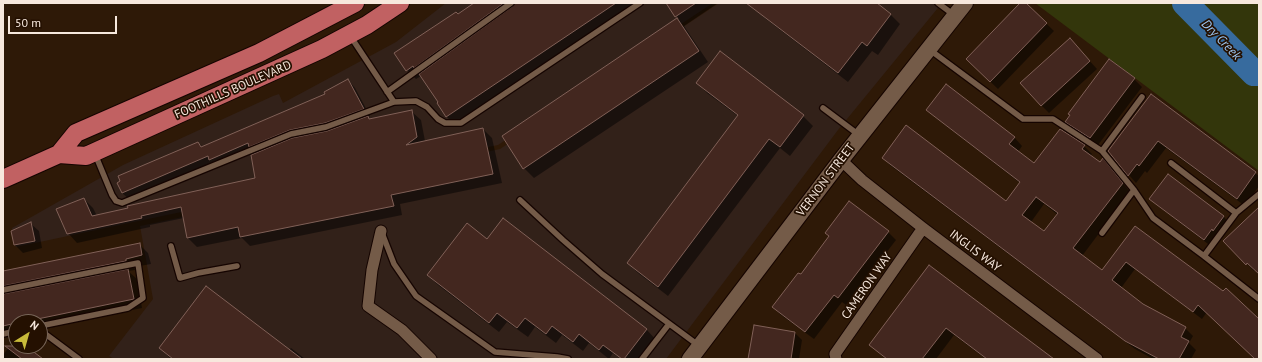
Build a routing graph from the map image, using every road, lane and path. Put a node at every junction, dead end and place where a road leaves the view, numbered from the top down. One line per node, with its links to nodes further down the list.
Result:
1 (355, 3): 17 (main road, FOOTHILLS BOULEVARD)
2 (400, 3): 8 (main road, FOOTHILLS BOULEVARD)
3 (511, 3): 10 (lane)
4 (640, 3): 12 (lane)
5 (938, 3): 7 (lane)
6 (965, 3): 7 (main road, VERNON STREET)
7 (954, 15): 9 (main road, VERNON STREET)
8 (350, 35): 10 (lane); 16 (main road, FOOTHILLS BOULEVARD)
9 (928, 49): 14 (main road, VERNON STREET); 15 (lane)
10 (387, 92): 12 (lane)
11 (1142, 97): 15 (lane)
12 (394, 102): 16 (lane)
13 (823, 108): 14 (lane)
14 (860, 136): 18 (main road, VERNON STREET)
15 (1102, 150): 21 (lane)
16 (94, 152): 17 (main road, FOOTHILLS BOULEVARD)
17 (59, 154): 20 (main road, FOOTHILLS BOULEVARD)
18 (841, 160): 25 (street, INGLIS WAY); 36 (main road, VERNON STREET)
19 (1171, 163): 24 (lane)
20 (3, 179)
21 (1134, 190): 27 (lane); 29 (lane)
22 (1259, 194): 24 (lane)
23 (520, 200): 34 (lane)
24 (1236, 213): 29 (lane)
25 (923, 228): 42 (street, CAMERON WAY); 43 (street, INGLIS WAY)
26 (381, 231): 38 (street); 39 (lane)
27 (1102, 233)
28 (171, 246): 30 (lane)
29 (1204, 256): 32 (lane)
30 (237, 266)
31 (3, 290): 33 (lane)
32 (1259, 298)
33 (48, 324)
34 (669, 324): 36 (lane); 40 (lane)
35 (48, 336): 37 (lane)
36 (699, 346): 41 (main road, VERNON STREET)
37 (79, 359)
38 (431, 359)
39 (568, 359)
40 (642, 359)
41 (690, 359)
42 (836, 359)
43 (1097, 359)

